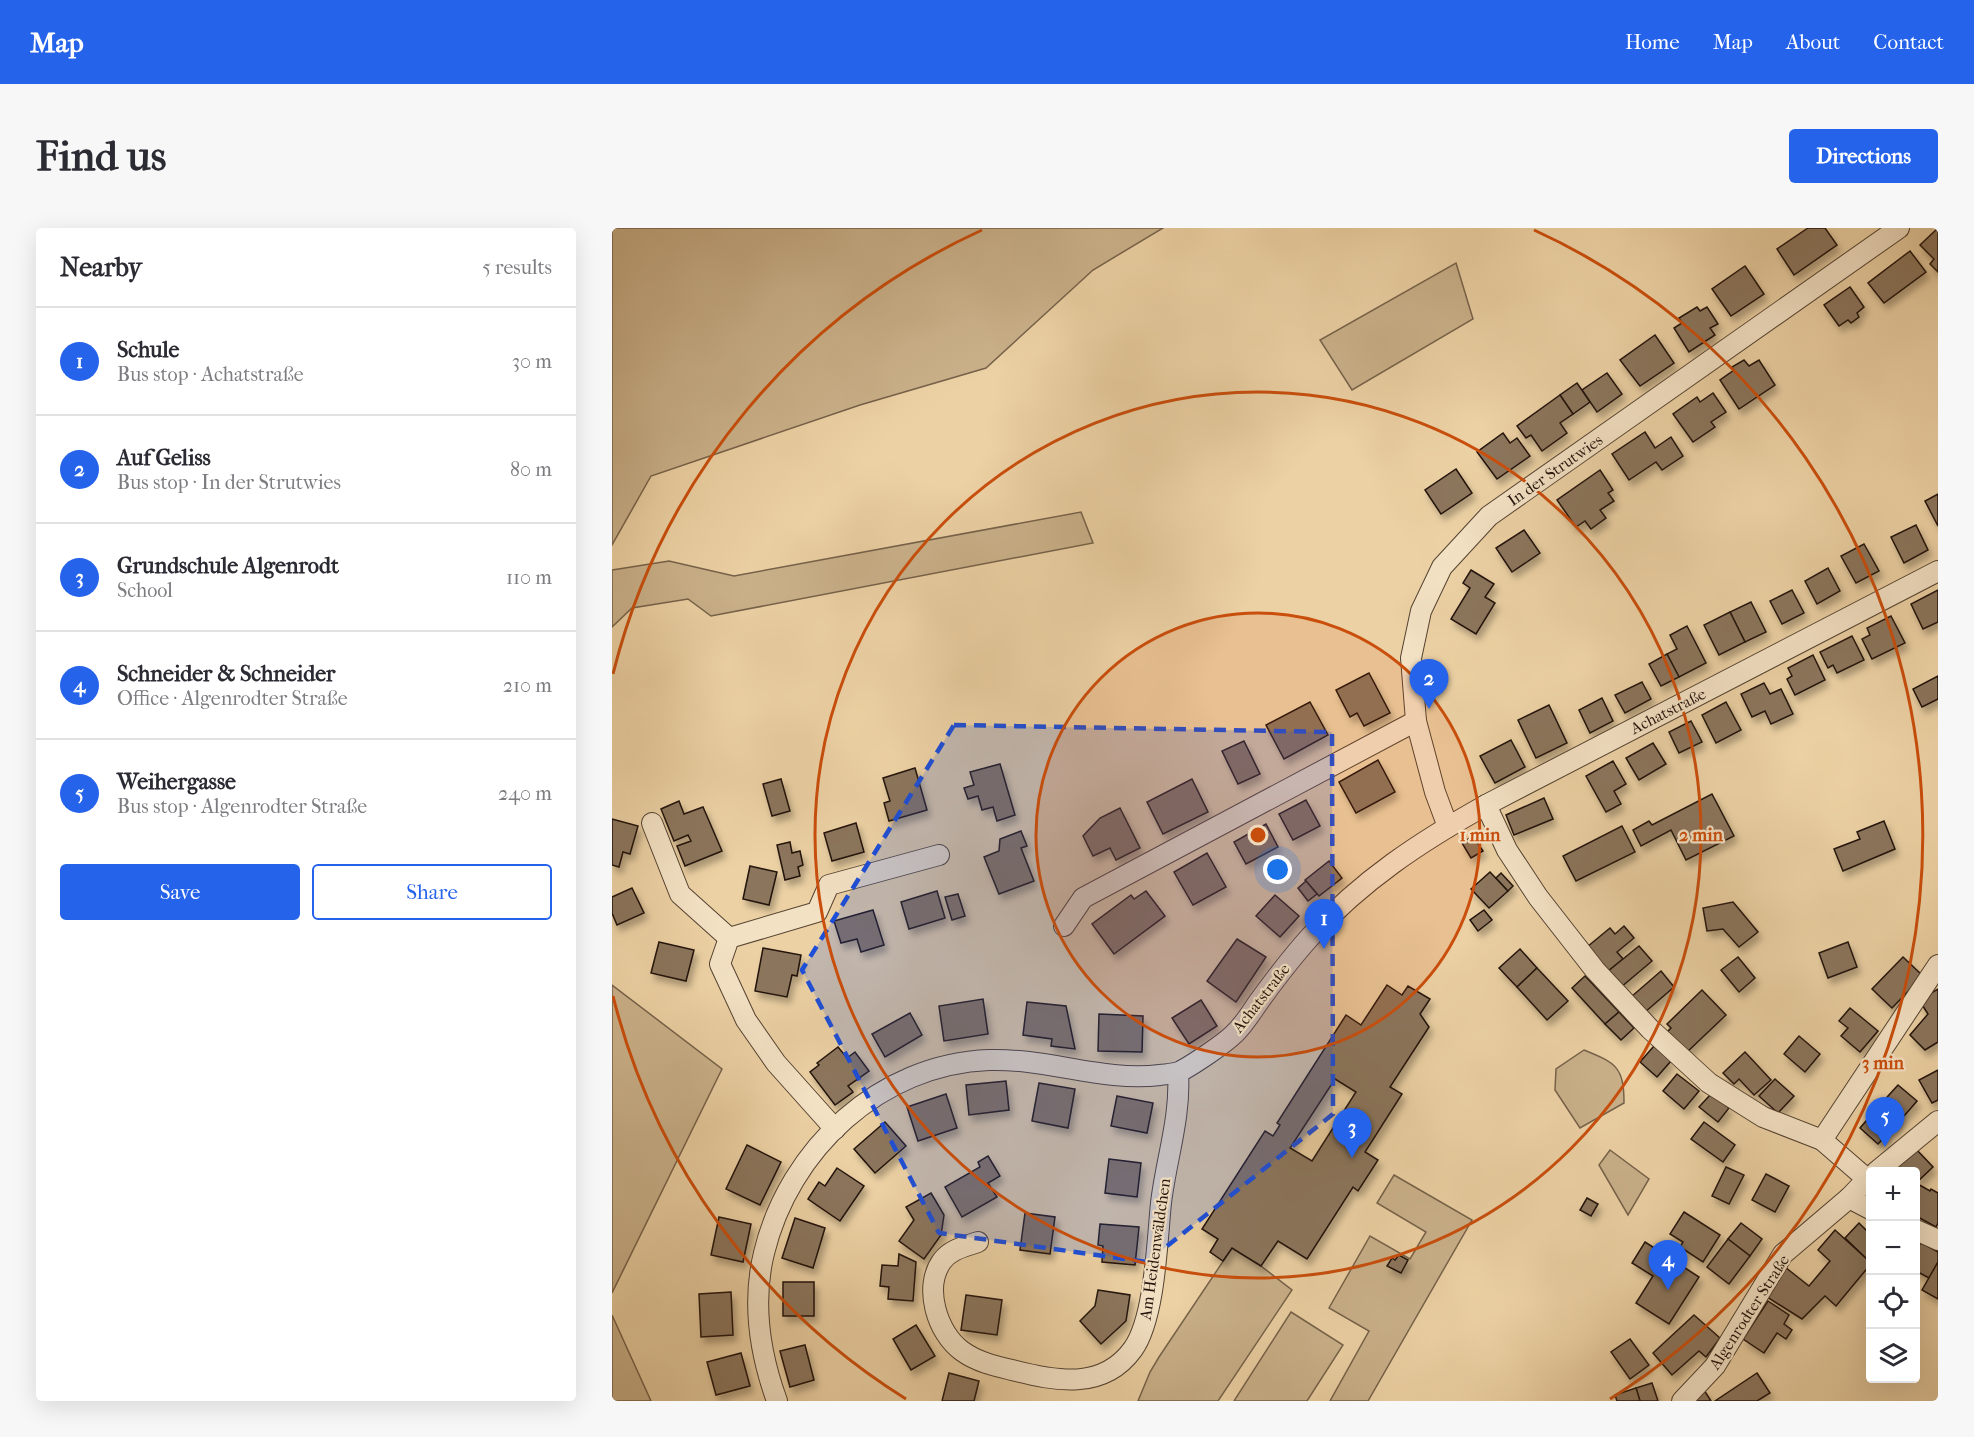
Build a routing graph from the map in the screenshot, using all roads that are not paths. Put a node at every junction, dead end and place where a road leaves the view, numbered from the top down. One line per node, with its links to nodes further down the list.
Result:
1 (1899, 228): 3 (street, In der Strutwies)
2 (1938, 571): 4 (street, Achatstraße)
3 (1416, 721): 6 (street, In der Strutwies); 8 (street)
4 (1486, 805): 6 (street, Achatstraße); 14 (street)
5 (652, 823): 9 (street)
6 (1448, 827): 11 (street, Achatstraße)
7 (939, 855): 9 (street)
8 (1064, 926)
9 (729, 938): 13 (street)
10 (1938, 965): 14 (street)
11 (1178, 1073): 13 (street, Achatstraße); 22 (street, Am Heidenwäldchen)
12 (1938, 1121): 15 (street, Algenrodter Straße)
13 (835, 1129): 23 (street, Achatstraße)
14 (1822, 1140): 16 (street)
15 (1882, 1167)
16 (1866, 1172)
17 (1866, 1181): 18 (street, Algenrodter Straße)
18 (1850, 1198): 19 (street); 24 (street, Algenrodter Straße)
19 (1866, 1207)
20 (1920, 1232): 21 (street)
21 (1938, 1240)
22 (978, 1242)
23 (777, 1401)
24 (1682, 1401)

